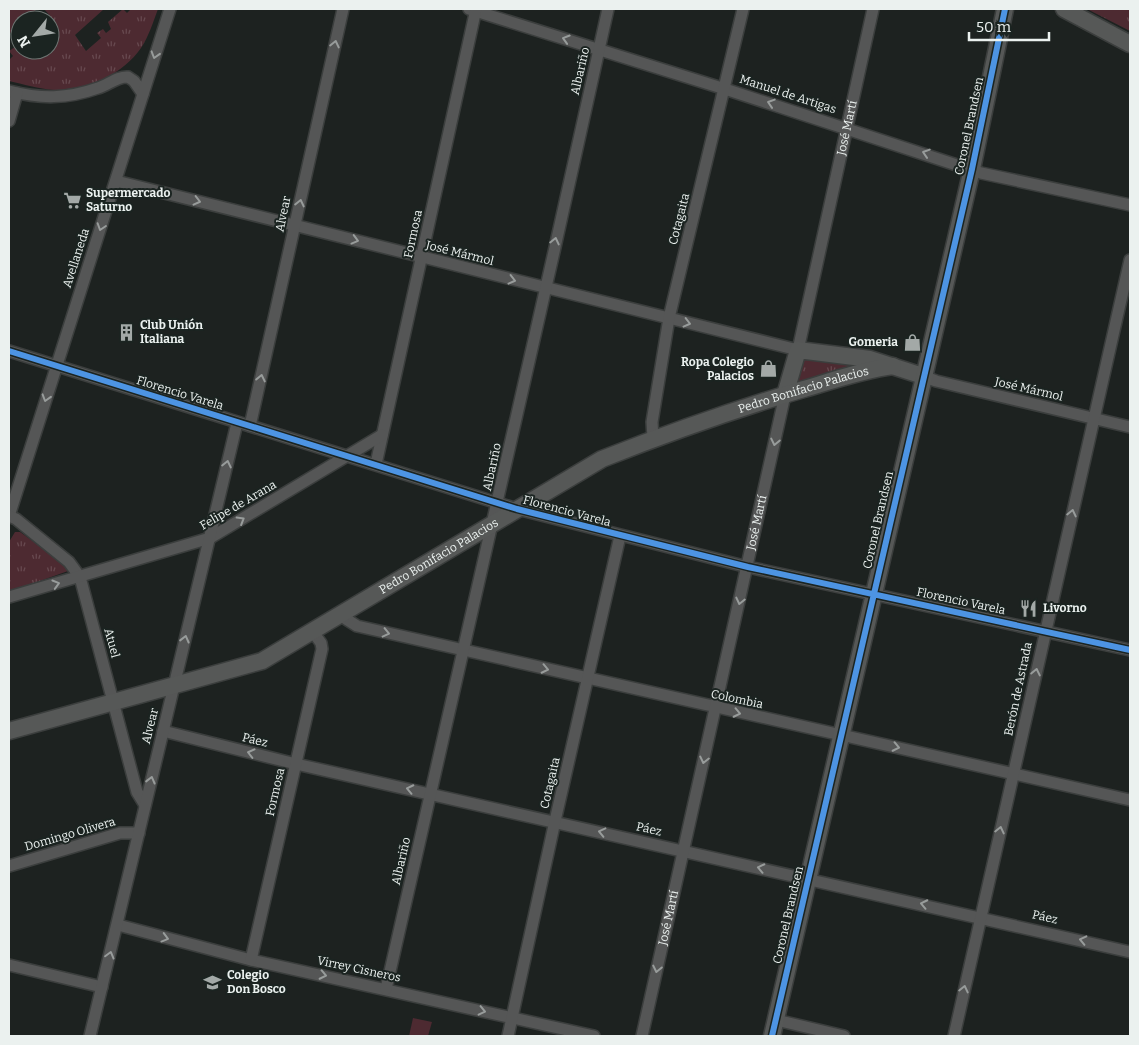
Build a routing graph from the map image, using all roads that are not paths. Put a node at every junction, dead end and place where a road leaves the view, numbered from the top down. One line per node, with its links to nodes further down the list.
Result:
1 (170, 9): 13 (street, Avellaneda, one-way to 13)
2 (343, 9): 19 (street, Alvear, one-way to 2)
3 (608, 9): 10 (street, Albariño)
4 (743, 9): 11 (street, Cotagaita)
5 (873, 9): 15 (street, José Martí)
6 (1005, 9): 16 (street, Coronel Brandsen)
7 (1064, 9): 9 (street)
8 (474, 10): 10 (street, Manuel de Artigas, one-way to 8); 20 (street, Formosa)
9 (1130, 44)
10 (599, 50): 11 (street, Manuel de Artigas); 22 (street, Albariño, one-way to 10)
11 (725, 88): 15 (street, Manuel de Artigas, one-way to 11); 23 (street, Cotagaita)
12 (13, 92): 13 (street); 14 (street)
13 (143, 94): 17 (street, Avellaneda)
14 (9, 120)
15 (847, 128): 16 (street, Manuel de Artigas, one-way to 15); 24 (street, José Martí)
16 (972, 169): 18 (street, Manuel de Artigas); 28 (street, Coronel Brandsen)
17 (116, 181): 19 (street, José Mármol, one-way to 19); 26 (street, Avellaneda, one-way to 26)
18 (1130, 205)
19 (295, 224): 20 (street, José Mármol, one-way to 20); 32 (street, Alvear, one-way to 19)
20 (422, 258): 22 (street, José Mármol, one-way to 22); 34 (street, Formosa)
21 (1130, 260): 30 (street, Berón de Astrada)
22 (544, 288): 23 (street, José Mármol); 38 (street, Albariño)
23 (668, 318): 24 (street, José Mármol, one-way to 24); 35 (street, Cotagaita)
24 (798, 350): 27 (street, Pedro Bonifacio Palacios); 29 (street, José Martí)
25 (9, 351): 26 (street, Florencio Varela)
26 (56, 366): 31 (street, Florencio Varela); 40 (street, Avellaneda, one-way to 40)
27 (893, 366): 28 (street, Pedro Bonifacio Palacios); 29 (street, Pedro Bonifacio Palacios)
28 (923, 376): 30 (street, José Mármol); 46 (street, Coronel Brandsen)
29 (785, 395): 35 (street, Pedro Bonifacio Palacios); 44 (street, José Martí, one-way to 44)
30 (1093, 419): 33 (street, José Mármol); 49 (street, Berón de Astrada, one-way to 30)
31 (237, 422): 32 (street, Florencio Varela); 43 (street, Alvear, one-way to 31)
32 (250, 426): 36 (street, Florencio Varela)
33 (1130, 427)
34 (382, 435): 36 (street, Felipe de Arana); 37 (street, Formosa)
35 (653, 438): 39 (street, Pedro Bonifacio Palacios)
36 (348, 456): 37 (street, Florencio Varela); 43 (street, Felipe de Arana, one-way to 36)
37 (376, 464): 38 (street, Florencio Varela)
38 (498, 503): 39 (street, Florencio Varela); 41 (street, Albariño)
39 (517, 509): 41 (street, Pedro Bonifacio Palacios); 42 (street, Florencio Varela)
40 (9, 516): 45 (street, Atuel)
41 (494, 522): 48 (street, Pedro Bonifacio Palacios); 52 (street, Albariño)
42 (620, 536): 44 (street, Florencio Varela); 53 (street, Cotagaita)
43 (210, 538): 45 (street, Felipe de Arana); 54 (street, Alvear, one-way to 43)
44 (748, 566): 46 (street, Florencio Varela); 56 (street, José Martí, one-way to 56)
45 (80, 577): 47 (street, Felipe de Arana, one-way to 45); 55 (street, Atuel)
46 (873, 594): 49 (street, Florencio Varela); 59 (street, Coronel Brandsen)
47 (9, 597)
48 (344, 613): 50 (street, Pedro Bonifacio Palacios); 52 (street, Colombia, one-way to 52)
49 (1045, 630): 51 (street, Florencio Varela); 61 (street, Berón de Astrada, one-way to 49)
50 (313, 632): 54 (street, Pedro Bonifacio Palacios); 60 (street, Formosa)
51 (1130, 650)
52 (465, 651): 53 (street, Colombia, one-way to 53); 62 (street, Albariño)
53 (589, 678): 56 (street, Colombia); 65 (street, Cotagaita)
54 (174, 687): 55 (street, Pedro Bonifacio Palacios); 58 (street, Alvear)
55 (114, 703): 57 (street, Pedro Bonifacio Palacios); 64 (street, Atuel)
56 (716, 708): 59 (street, Colombia, one-way to 59); 67 (street, José Martí, one-way to 67)
57 (9, 731)
58 (163, 731): 60 (street, Páez, one-way to 58); 64 (street, Alvear, one-way to 58)
59 (841, 735): 61 (street, Colombia, one-way to 61); 69 (street, Coronel Brandsen)
60 (296, 764): 62 (street, Páez, one-way to 60); 73 (street, Formosa)
61 (1014, 773): 63 (street, Colombia); 70 (street, Berón de Astrada, one-way to 61)
62 (431, 793): 65 (street, Páez); 76 (street, Albariño)
63 (1130, 800)
64 (145, 805): 66 (street, Alvear)
65 (555, 821): 67 (street, Páez, one-way to 65); 77 (street, Cotagaita)
66 (139, 833): 68 (street, Domingo Olivera); 71 (street, Alvear)
67 (683, 851): 69 (street, Páez, one-way to 67); 82 (street, José Martí, one-way to 82)
68 (9, 866)
69 (808, 879): 70 (street, Páez, one-way to 69); 78 (street, Coronel Brandsen)
70 (980, 916): 72 (street, Páez, one-way to 70); 85 (street, Berón de Astrada, one-way to 70)
71 (118, 925): 73 (street, Virrey Cisneros, one-way to 73); 75 (street, Alvear, one-way to 71)
72 (1130, 952)
73 (251, 960): 76 (street, Virrey Cisneros, one-way to 76)
74 (9, 965): 75 (street)
75 (102, 987): 79 (street, Alvear)
76 (386, 989): 77 (street, Virrey Cisneros, one-way to 77)
77 (512, 1018): 80 (street, Cotagaita); 81 (street, Virrey Cisneros)
78 (776, 1020): 83 (street, Coronel Brandsen); 84 (street)
79 (90, 1036)
80 (508, 1036)
81 (594, 1036)
82 (642, 1036)
83 (772, 1036)
84 (844, 1036)
85 (954, 1036)

